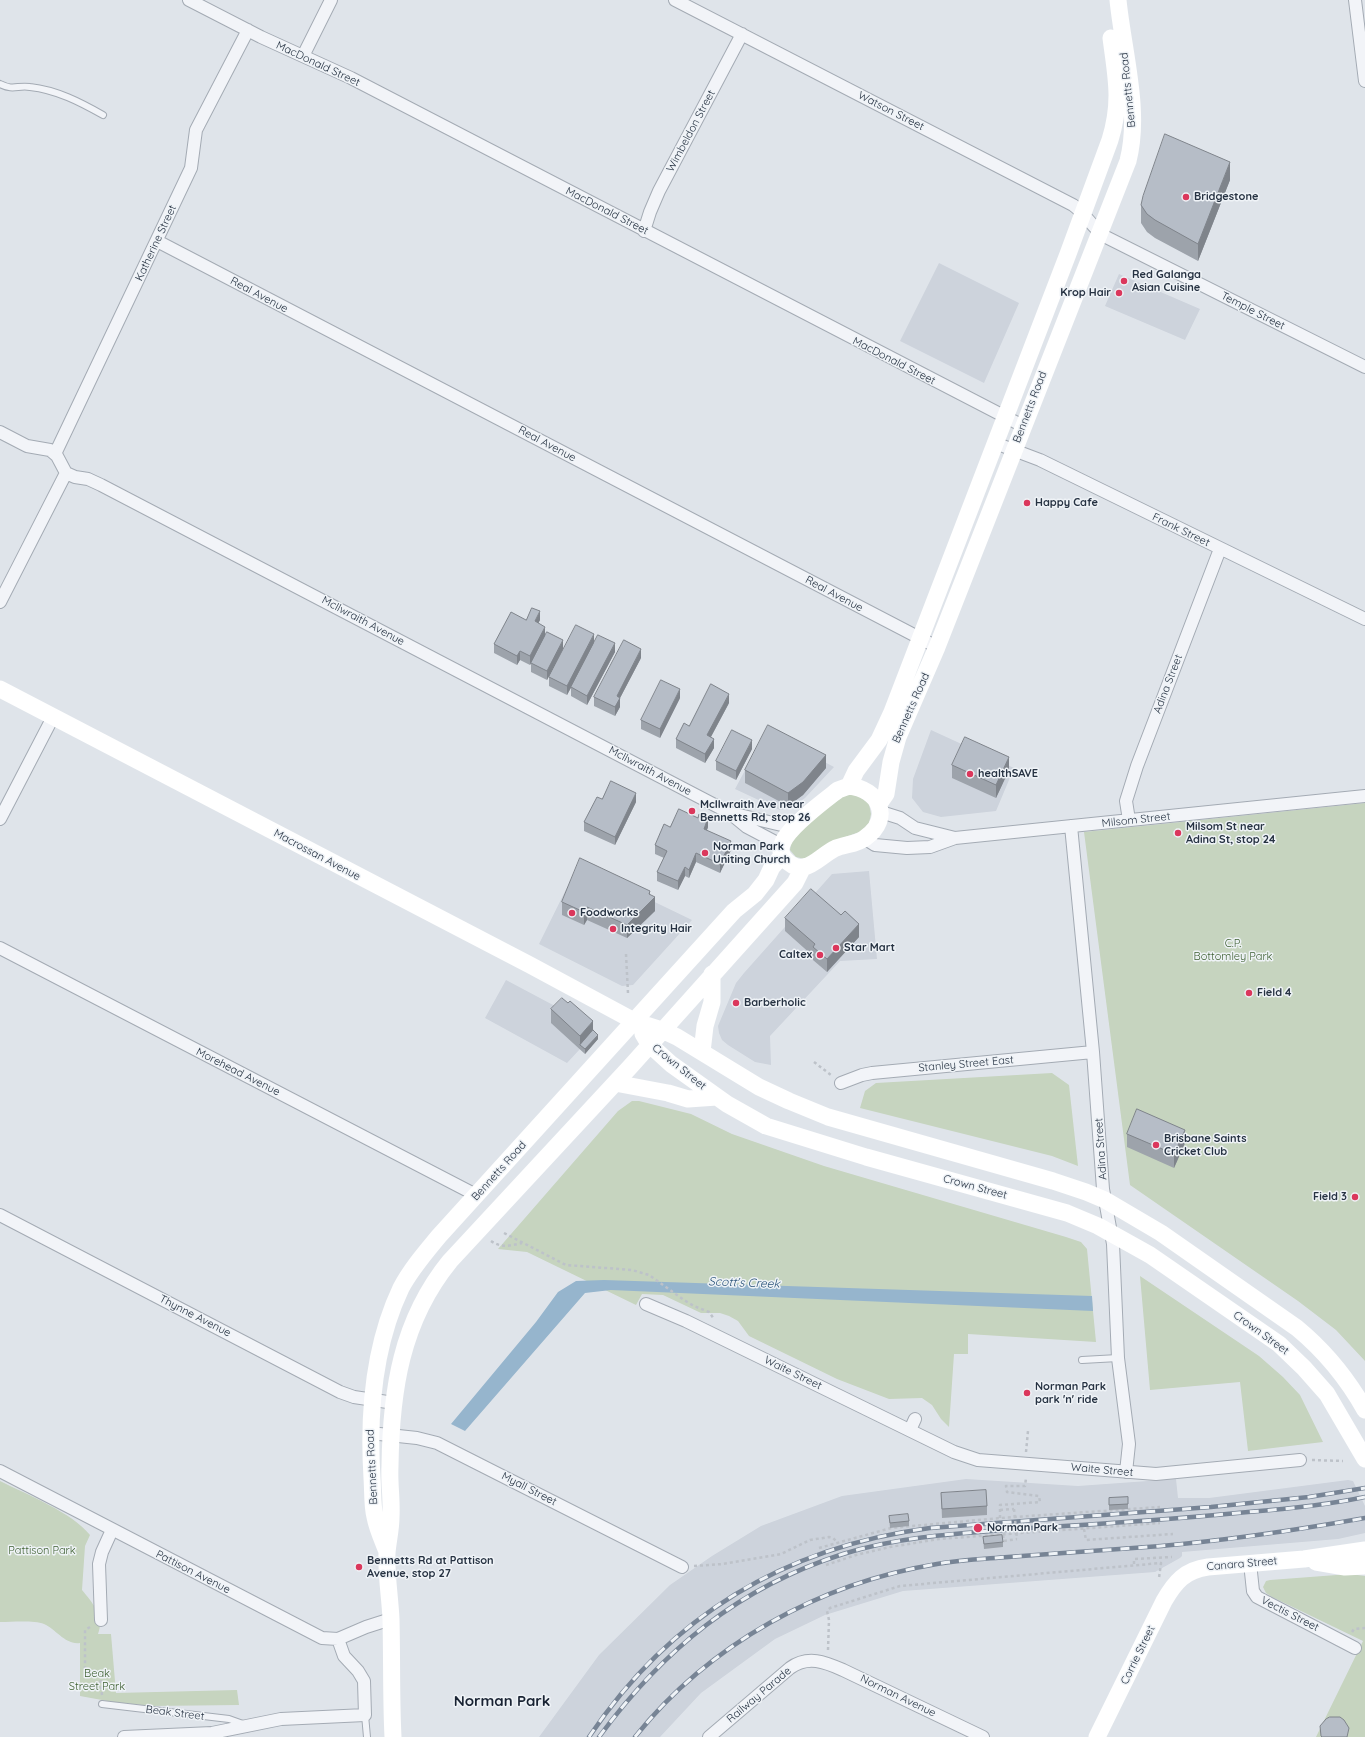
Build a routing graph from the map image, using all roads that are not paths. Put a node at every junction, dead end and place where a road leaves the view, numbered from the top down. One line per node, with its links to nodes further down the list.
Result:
1 (189, 0): 7 (street, MacDonald Street)
2 (331, 0): 9 (street)
3 (675, 0): 8 (street, Watson Street)
4 (1106, 0): 13 (main road, Bennetts Road)
5 (1118, 0): 15 (main road, Bennetts Road)
6 (1355, 0): 10 (street)
7 (248, 30): 9 (street, MacDonald Street); 16 (street, Katherine Street)
8 (742, 34): 13 (street, Watson Street); 14 (street, Wimbeldon Street)
9 (303, 56): 14 (street, MacDonald Street)
10 (1365, 81)
11 (0, 84): 12 (lane)
12 (103, 115)
13 (1082, 213): 15 (street, Watson Street); 18 (main road, Bennetts Road)
14 (644, 231): 18 (street, MacDonald Street)
15 (1099, 232): 17 (street, Temple Street); 19 (main road, Bennetts Road)
16 (157, 241): 23 (street, Katherine Street); 28 (street, Real Avenue)
17 (1365, 367)
18 (1004, 418): 19 (street, MacDonald Street); 21 (main road, Bennetts Road)
19 (1023, 426): 22 (main road, Bennetts Road)
20 (0, 432): 23 (street)
21 (995, 443): 22 (street, Frank Street); 28 (main road, Bennetts Road)
22 (1014, 450): 25 (street, Frank Street); 29 (main road, Bennetts Road)
23 (55, 454): 24 (street)
24 (66, 473): 26 (street); 35 (street, McIlwraith Avenue)
25 (1220, 550): 27 (street, Frank Street); 37 (street, Adina Street)
26 (0, 602)
27 (1365, 619)
28 (920, 639): 29 (street, Real Avenue); 32 (main road, Bennetts Road)
29 (937, 648): 34 (main road, Bennetts Road)
30 (0, 689): 31 (main road, Macrossan Avenue)
31 (53, 717): 36 (street); 46 (main road, Macrossan Avenue)
32 (848, 786): 34 (main road); 39 (main road, Bennetts Road)
33 (1365, 796): 37 (street, Milsom Street)
34 (880, 808): 40 (main road, Bennetts Road); 41 (street, Milsom Street)
35 (730, 813): 39 (street, McIlwraith Avenue); 42 (street, McIlwraith Avenue)
36 (0, 819)
37 (1129, 820): 38 (street, Milsom Street)
38 (1071, 826): 41 (street, Milsom Street); 50 (street, Adina Street)
39 (794, 828): 42 (main road, Bennetts Road)
40 (864, 838): 41 (street, Milsom Street); 43 (main road)
41 (955, 838)
42 (782, 851): 43 (main road); 46 (main road, Bennetts Road)
43 (802, 868): 45 (main road, Bennetts Road)
44 (0, 948): 54 (street, Morehead Avenue)
45 (712, 974): 47 (main road, Bennetts Road); 49 (main road)
46 (634, 1021): 47 (main road, Crown Street); 48 (main road, Crown Street); 54 (main road, Bennetts Road)
47 (662, 1030): 48 (main road, Bennetts Road); 49 (main road, Crown Street)
48 (649, 1044): 51 (main road, Bennetts Road); 53 (main road, Crown Street)
49 (702, 1052): 55 (main road, Crown Street)
50 (1093, 1052): 52 (street, Stanley Street East); 55 (street, Adina Street)
51 (615, 1083): 53 (main road); 62 (main road, Bennetts Road)
52 (841, 1083)
53 (717, 1097): 57 (main road, Crown Street)
54 (476, 1195): 61 (main road, Bennetts Road)
55 (1105, 1200): 57 (street, Adina Street); 63 (main road, Crown Street)
56 (0, 1215): 61 (street, Thynne Avenue)
57 (1111, 1232): 59 (street, Adina Street); 66 (main road, Crown Street)
58 (646, 1304): 69 (street, Waite Street)
59 (1118, 1358): 60 (lane); 69 (street, Adina Street)
60 (1082, 1360)
61 (372, 1400): 62 (street, Thynne Avenue); 64 (main road, Bennetts Road)
62 (394, 1403): 65 (main road, Bennetts Road)
63 (1365, 1410)
64 (370, 1433): 65 (street, Myall Street); 72 (main road, Bennetts Road)
65 (391, 1435): 72 (main road, Bennetts Road); 76 (street, Myall Street)
66 (1365, 1459)
67 (1300, 1460): 69 (street, Waite Street)
68 (0, 1471): 70 (street, Pattison Avenue)
69 (1126, 1472)
70 (112, 1530): 79 (street); 80 (street, Pattison Avenue)
71 (1365, 1550): 73 (main road, Canara Street)
72 (387, 1553): 78 (main road, Bennetts Road)
73 (1304, 1559): 74 (main road, Canara Street); 75 (main road, Canara Street)
74 (1250, 1564): 77 (main road, Canara Street); 81 (street, Vectis Street)
75 (1365, 1566)
76 (682, 1567)
77 (1182, 1576): 91 (main road, Corrie Street)
78 (390, 1619): 80 (street); 88 (main road, Bennetts Road)
79 (101, 1620)
80 (338, 1639): 84 (street)
81 (1355, 1648)
82 (813, 1660): 89 (street, Railway Parade); 90 (street, Norman Avenue)
83 (102, 1704): 85 (lane, Beak Street)
84 (366, 1715): 85 (street, Beak Street); 87 (lane)
85 (248, 1726): 86 (street, Beak Street)
86 (124, 1737)
87 (367, 1737)
88 (393, 1737)
89 (709, 1737)
90 (983, 1737)
91 (1097, 1737)

